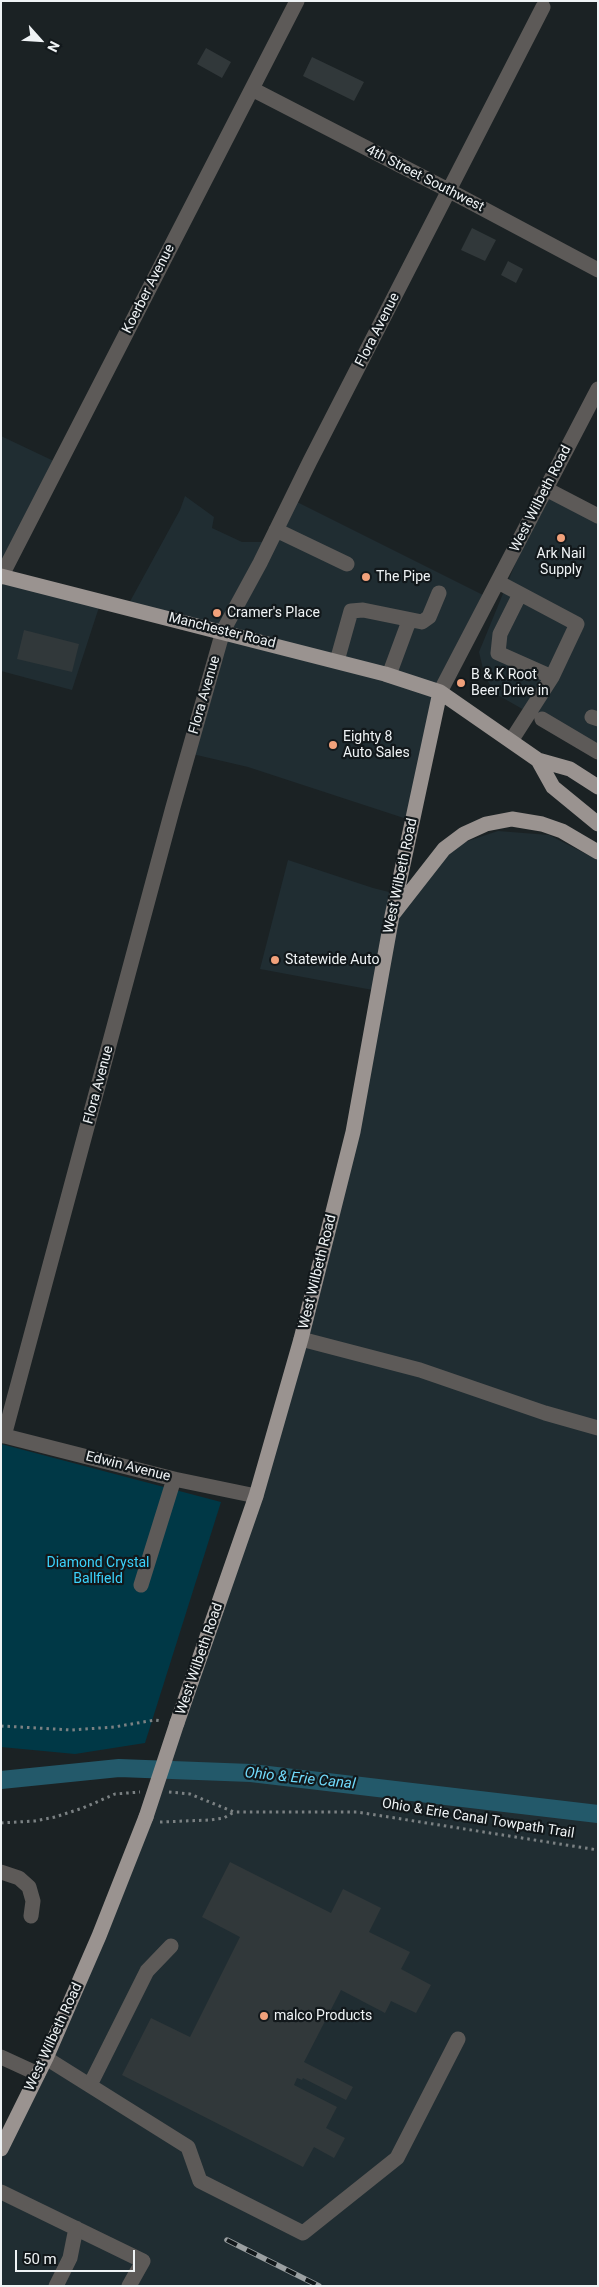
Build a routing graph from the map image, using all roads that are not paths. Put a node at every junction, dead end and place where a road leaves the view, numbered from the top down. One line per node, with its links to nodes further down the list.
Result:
1 (298, 1): 3 (street, Koerber Avenue)
2 (543, 7): 4 (street, Flora Avenue)
3 (252, 89): 4 (street, 4th Street Southwest); 11 (street, Koerber Avenue)
4 (448, 190): 5 (street, 4th Street Southwest); 9 (street, Flora Avenue)
5 (598, 270)
6 (598, 390): 7 (street, West Wilbeth Road)
7 (546, 489): 8 (street); 12 (street, West Wilbeth Road)
8 (598, 516)
9 (276, 530): 10 (street); 16 (street, Flora Avenue)
10 (347, 564)
11 (1, 576): 16 (main road, Manchester Road)
12 (498, 582): 14 (street); 20 (street, West Wilbeth Road)
13 (439, 593): 15 (street)
14 (520, 594): 19 (street); 19 (street)
15 (410, 621): 17 (street); 18 (street)
16 (223, 631): 17 (main road, Manchester Road); 31 (street, Flora Avenue)
17 (337, 661): 18 (main road, Manchester Road)
18 (389, 675): 20 (main road, Manchester Road)
19 (552, 677): 22 (street)
20 (440, 692): 22 (main road, Manchester Road); 28 (main road, West Wilbeth Road)
21 (542, 719): 23 (street)
22 (510, 741): 24 (main road, Manchester Road)
23 (598, 752)
24 (538, 760): 25 (main road); 26 (main road)
25 (598, 787)
26 (598, 824)
27 (598, 852): 28 (main road)
28 (392, 916): 29 (main road, West Wilbeth Road)
29 (301, 1339): 30 (street); 33 (main road, West Wilbeth Road)
30 (598, 1428)
31 (3, 1435): 32 (street, Edwin Avenue)
32 (174, 1479): 33 (street, Edwin Avenue); 34 (street)
33 (256, 1496): 40 (main road, West Wilbeth Road, bridge)
34 (141, 1585)
35 (1, 1872): 36 (street)
36 (31, 1916)
37 (171, 1946): 42 (street)
38 (458, 2039): 42 (street)
39 (1, 2057): 41 (street)
40 (46, 2058): 41 (main road, West Wilbeth Road); 42 (street)
41 (38, 2074): 43 (main road, West Wilbeth Road)
42 (90, 2085)
43 (1, 2149)
44 (1, 2192): 45 (street)
45 (76, 2228): 46 (street); 47 (street)
46 (56, 2286)
47 (129, 2286)

